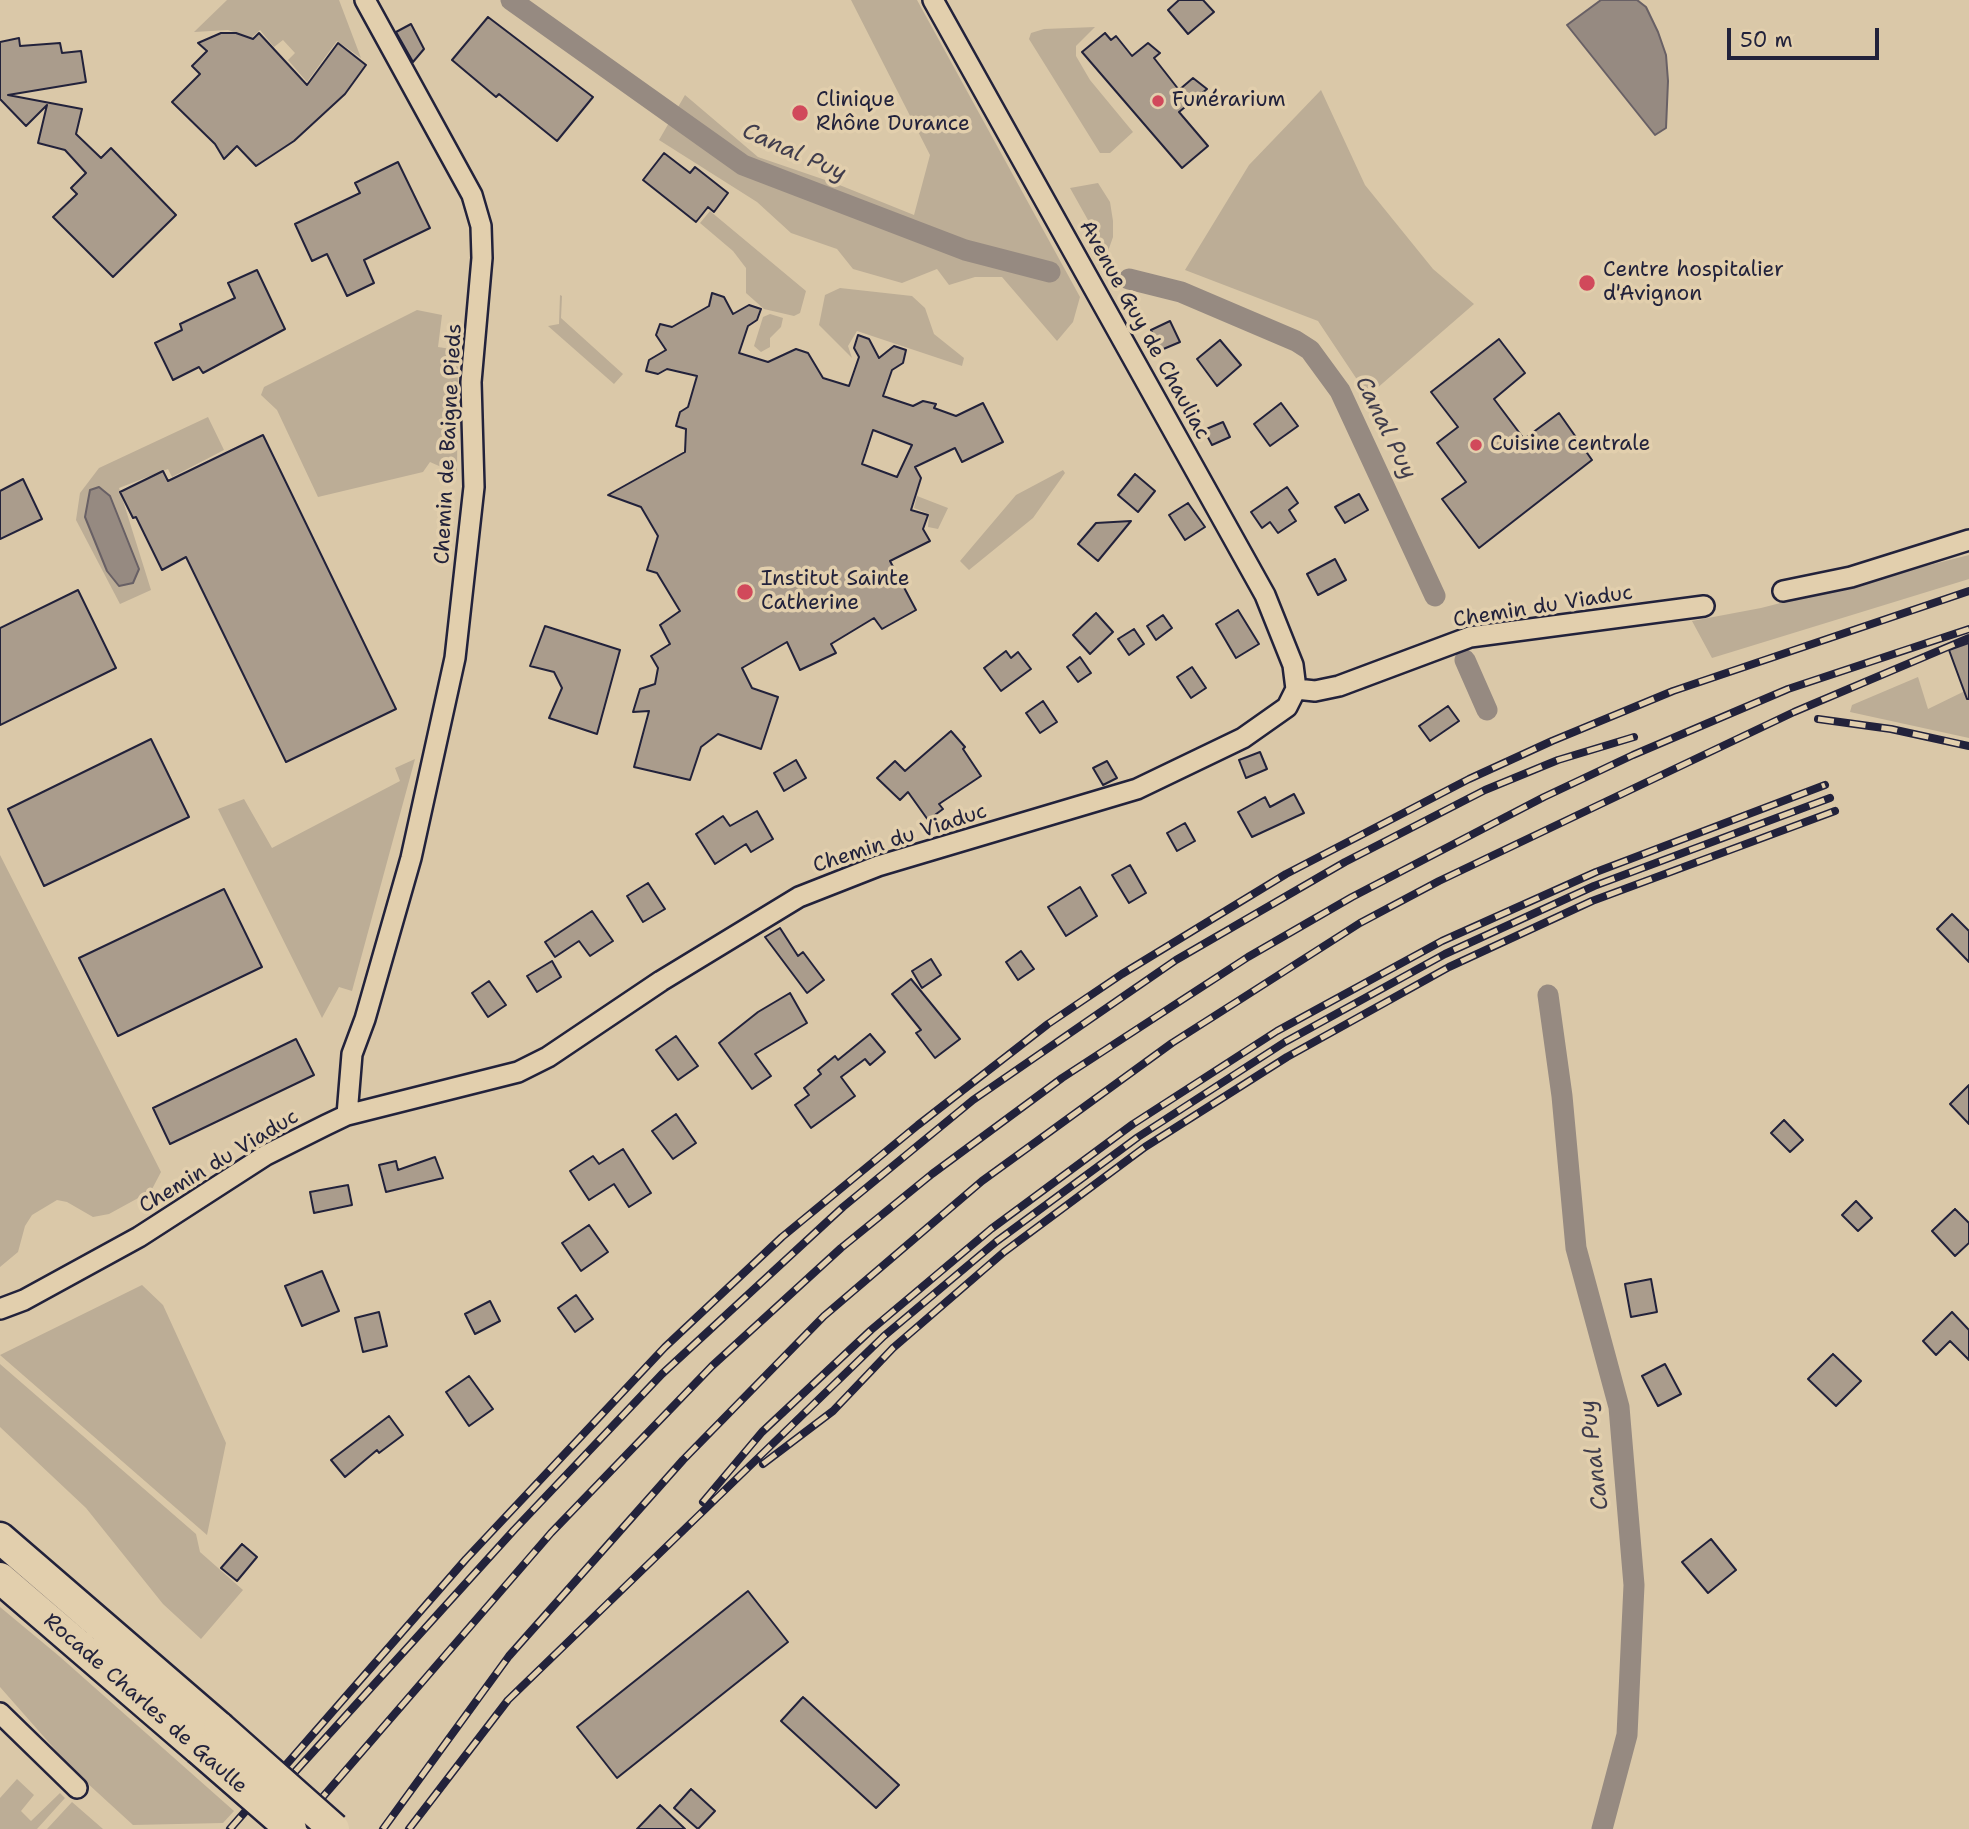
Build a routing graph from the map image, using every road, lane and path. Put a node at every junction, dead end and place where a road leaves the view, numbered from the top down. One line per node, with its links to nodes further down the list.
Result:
1 (365, 0): 7 (street, Chemin de Baigne Pieds)
2 (933, 0): 6 (street, Avenue Guy de Chauliac)
3 (1969, 540): 4 (street)
4 (1783, 591)
5 (1704, 606): 6 (street, Chemin du Viaduc)
6 (1296, 689): 7 (street, Chemin du Viaduc)
7 (347, 1115): 8 (street, Chemin du Viaduc)
8 (0, 1309)
9 (0, 1538): 14 (main road, Rocade Charles de Gaulle, bridge)
10 (0, 1578): 13 (main road, Rocade Charles de Gaulle, bridge)
11 (0, 1713): 12 (street)
12 (78, 1788)
13 (291, 1829)
14 (334, 1829)

